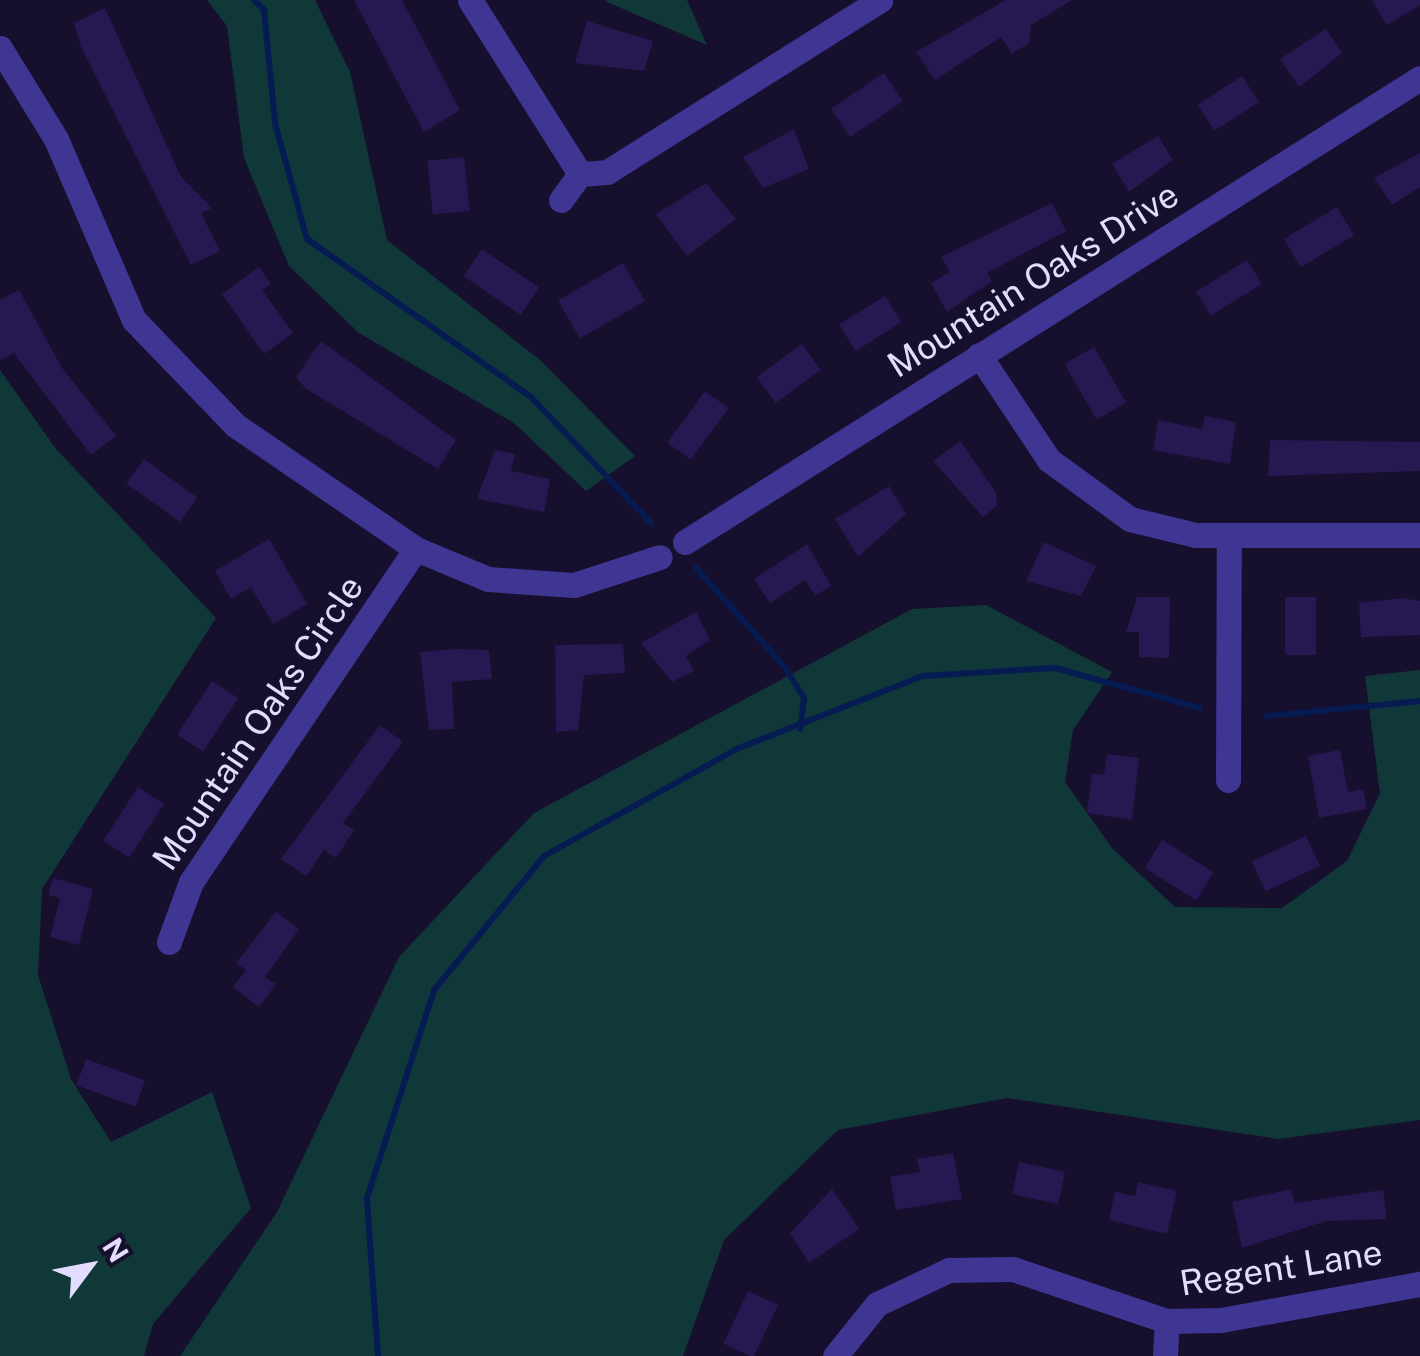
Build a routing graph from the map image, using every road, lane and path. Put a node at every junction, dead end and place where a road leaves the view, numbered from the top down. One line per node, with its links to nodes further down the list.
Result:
1 (470, 0): 5 (street)
2 (872, 2): 5 (street)
3 (0, 48): 11 (street)
4 (1420, 78): 7 (street, Mountain Oaks Drive)
5 (580, 174): 6 (street)
6 (561, 200)
7 (979, 355): 9 (street); 10 (street, Mountain Oaks Drive)
8 (1420, 535): 9 (street)
9 (1229, 537): 13 (street)
10 (684, 542)
11 (416, 548): 12 (street); 14 (street, Mountain Oaks Circle)
12 (660, 557)
13 (1228, 780)
14 (169, 942)
15 (1420, 1284): 16 (street, Regent Lane)
16 (1167, 1321): 17 (street, Regent Lane); 18 (street)
17 (835, 1356)
18 (1164, 1356)

